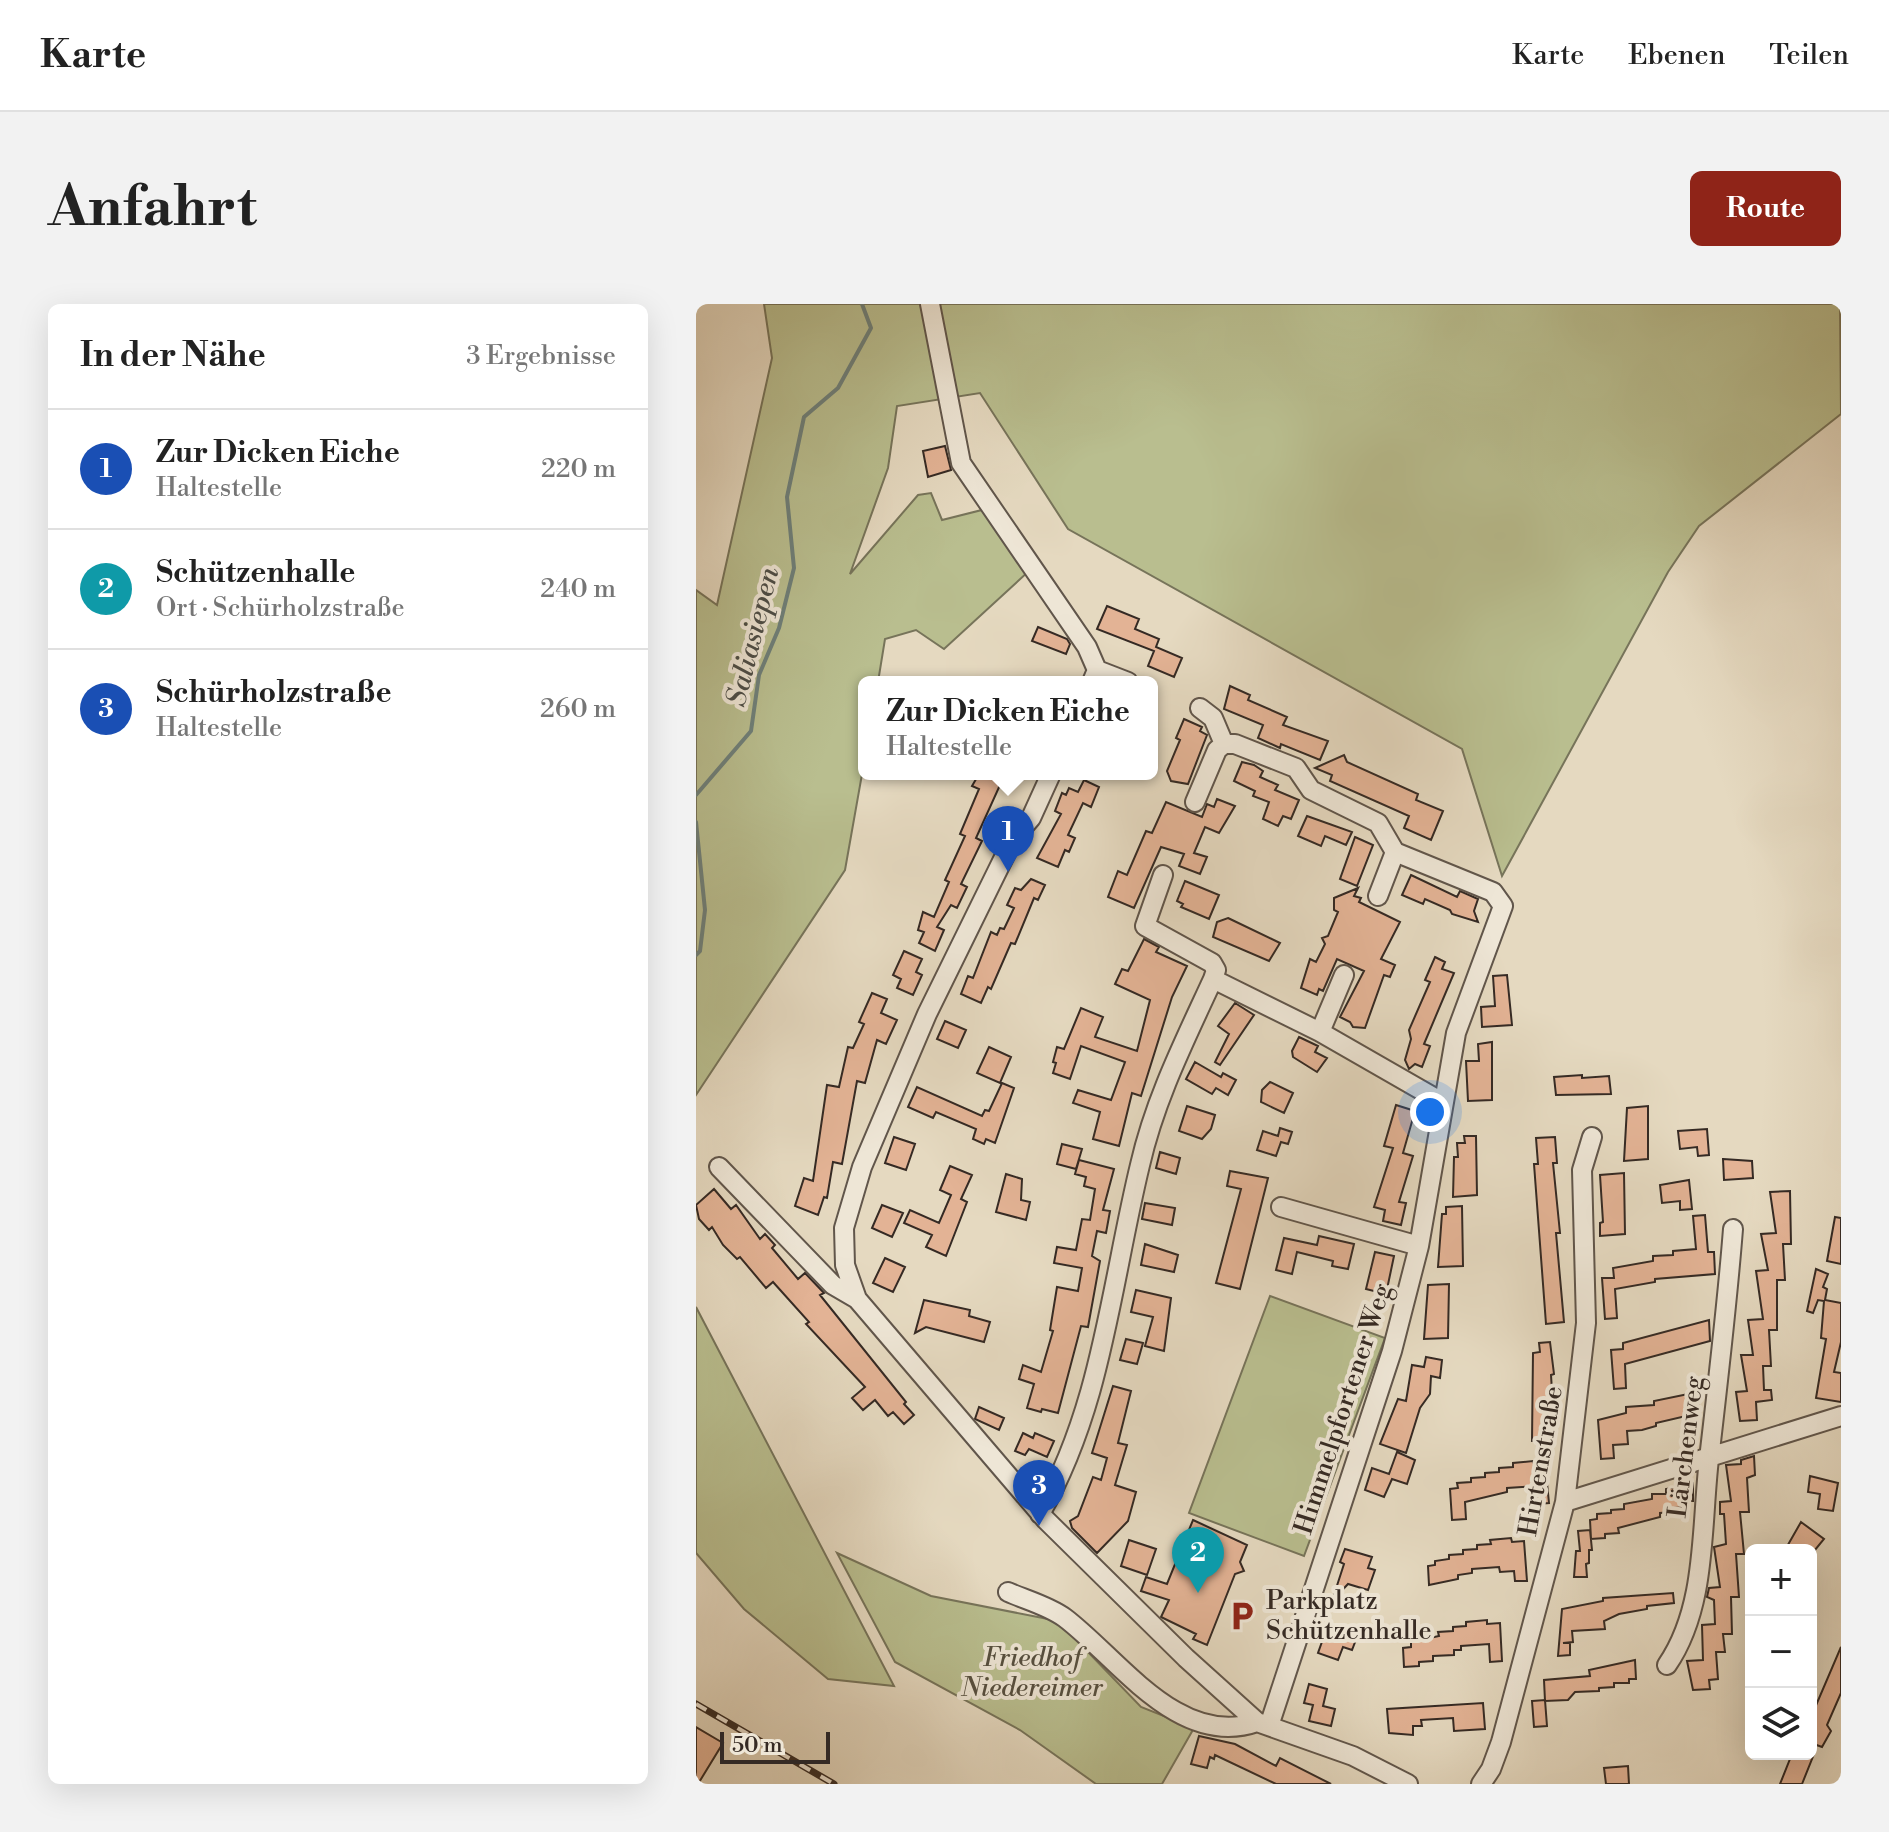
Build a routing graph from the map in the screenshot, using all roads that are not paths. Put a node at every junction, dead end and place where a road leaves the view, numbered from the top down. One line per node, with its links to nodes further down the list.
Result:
1 (930, 304): 2 (street)
2 (1094, 676)
3 (1200, 708): 4 (street)
4 (1224, 744): 6 (street); 7 (street)
5 (1048, 780): 19 (street)
6 (1195, 802)
7 (1395, 852): 9 (street); 13 (street, Himmelpfortener Weg)
8 (1163, 875): 11 (street)
9 (1378, 896)
10 (1344, 975): 12 (street)
11 (1213, 979): 12 (street); 23 (street)
12 (1320, 1032): 13 (street)
13 (1442, 1102): 18 (street, Himmelpfortener Weg)
14 (1592, 1137): 22 (street, Hirtenstraße)
15 (719, 1167): 19 (street)
16 (1281, 1207): 18 (street)
17 (1733, 1229): 21 (street, Lärchenweg)
18 (1419, 1246): 26 (street, Himmelpfortener Weg)
19 (857, 1299): 23 (street)
20 (1841, 1416): 21 (street)
21 (1709, 1458): 22 (street); 25 (street, Lärchenweg)
22 (1565, 1502): 28 (street, Hirtenstraße)
23 (1040, 1514): 26 (street)
24 (1008, 1592): 26 (street)
25 (1667, 1665)
26 (1263, 1724): 27 (street)
27 (1408, 1784)
28 (1481, 1784)

